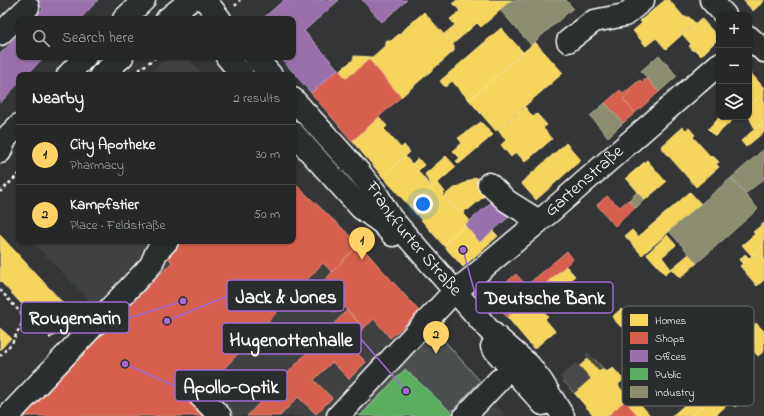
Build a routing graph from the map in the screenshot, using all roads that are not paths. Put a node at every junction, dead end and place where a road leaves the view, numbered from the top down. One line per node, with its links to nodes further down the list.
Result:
1 (123, 0): 9 (main road)
2 (144, 0): 10 (main road)
3 (643, 0): 15 (main road)
4 (711, 0): 7 (main road)
5 (192, 5): 11 (main road); 12 (main road)
6 (28, 7): 8 (main road)
7 (722, 12)
8 (19, 16)
9 (115, 16)
10 (127, 16)
11 (172, 16)
12 (214, 16)
13 (16, 19): 14 (main road)
14 (0, 34)
15 (568, 41)
16 (82, 60): 21 (main road)
17 (230, 60): 23 (main road)
18 (258, 60): 24 (main road)
19 (129, 64): 22 (main road)
20 (716, 67): 32 (main road, Gartenstraße)
21 (71, 72)
22 (109, 72)
23 (240, 72)
24 (268, 72)
25 (296, 102): 34 (main road, Frankfurter Straße)
26 (16, 128): 28 (main road)
27 (296, 136): 34 (main road, Frankfurter Straße)
28 (0, 152)
29 (16, 152): 30 (main road)
30 (0, 160)
31 (489, 184): 32 (main road)
32 (539, 221): 34 (main road, Gartenstraße)
33 (164, 244): 37 (main road)
34 (452, 294): 39 (main road, Gartenstraße); 41 (main road, Frankfurter Straße); 42 (main road, Frankfurter Straße)
35 (499, 380): 40 (main road)
36 (199, 395): 38 (main road)
37 (8, 416)
38 (220, 416)
39 (338, 416)
40 (465, 416)
41 (555, 416)
42 (563, 416)

